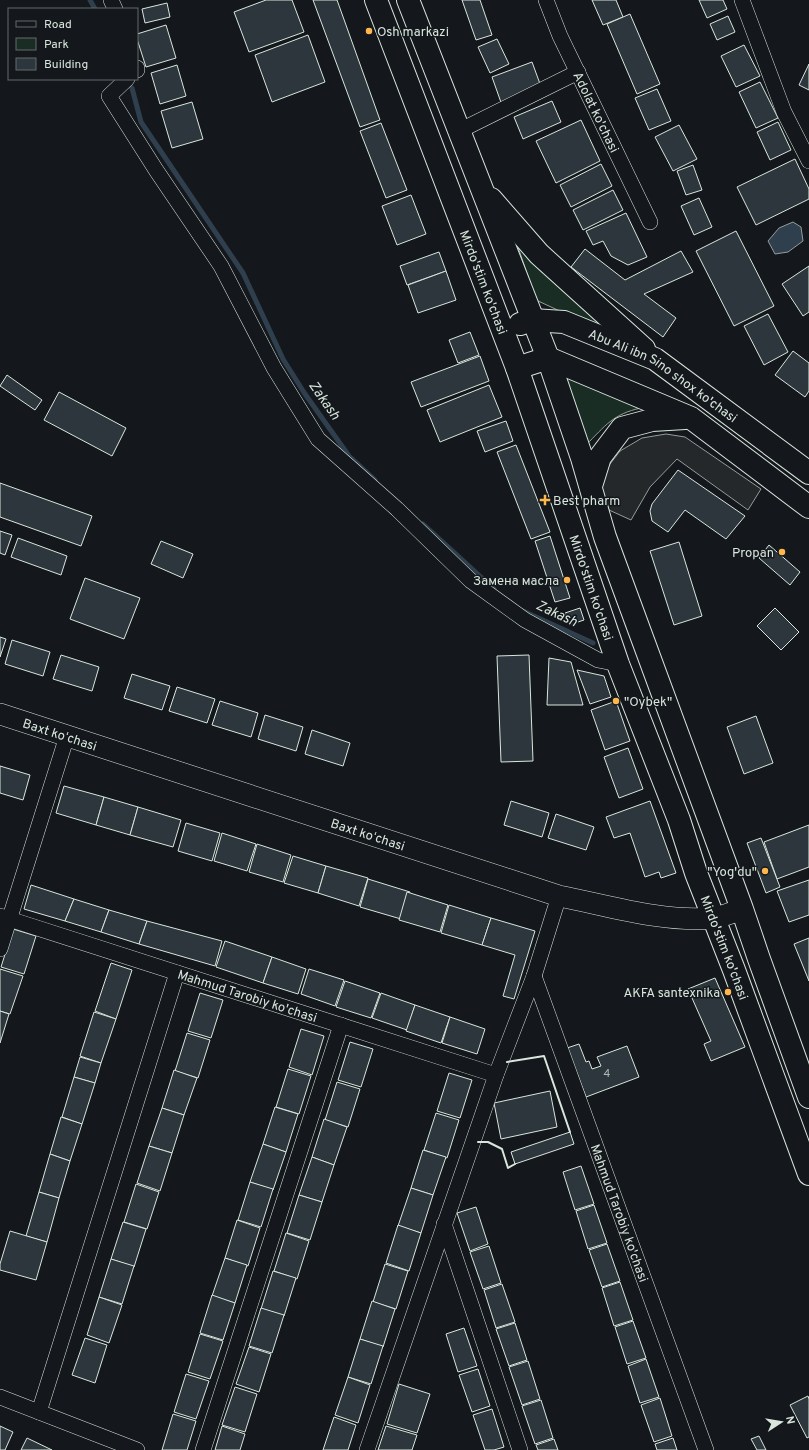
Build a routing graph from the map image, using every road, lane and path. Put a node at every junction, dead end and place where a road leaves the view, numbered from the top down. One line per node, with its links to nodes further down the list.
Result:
1 (376, 0): 12 (main road, Mirdo'stim ko'chasi)
2 (408, 0): 7 (main road, Mirdo'stim ko'chasi)
3 (546, 0): 5 (street, Adolat ko'chasi)
4 (742, 0): 8 (street)
5 (578, 72): 7 (street); 10 (street, Adolat ko'chasi)
6 (126, 80): 20 (street)
7 (459, 131): 9 (main road, Mirdo'stim ko'chasi)
8 (809, 161)
9 (481, 187): 11 (main road, Mirdo'stim ko'chasi); 14 (main road)
10 (650, 222)
11 (532, 320): 12 (main road, Abu Ali ibn Sino shox ko'chasi); 13 (main road, Mirdo'stim ko'chasi); 14 (main road, Abu Ali ibn Sino shox ko'chasi)
12 (502, 329): 15 (main road, Mirdo'stim ko'chasi)
13 (548, 358): 15 (main road); 16 (main road, Abu Ali ibn Sino shox ko'chasi); 18 (main road, Mirdo'stim ko'chasi)
14 (655, 359): 17 (main road, Abu Ali ibn Sino shox ko'chasi)
15 (518, 368): 20 (main road, Mirdo'stim ko'chasi)
16 (691, 418): 18 (main road); 19 (main road, Abu Ali ibn Sino shox ko'chasi)
17 (809, 473)
18 (591, 486): 24 (main road, Mirdo'stim ko'chasi)
19 (809, 507)
20 (618, 664): 26 (main road, Mirdo'stim ko'chasi)
21 (0, 714): 22 (main road, Baxt koʻchasi)
22 (67, 736): 23 (main road, Baxt koʻchasi); 25 (street)
23 (559, 896): 26 (main road, Baxt koʻchasi); 29 (street)
24 (742, 910): 26 (main road, Baxt koʻchasi); 32 (main road, Mirdo'stim ko'chasi)
25 (5, 918): 27 (street); 28 (street, Mahmud Tarobiy ko'chasi)
26 (714, 918): 33 (main road, Mirdo'stim ko'chasi)
27 (0, 948)
28 (177, 973): 30 (street, Mahmud Tarobiy ko'chasi); 36 (street)
29 (534, 976): 31 (street); 41 (street, Mahmud Tarobiy ko'chasi)
30 (341, 1025): 31 (street, Mahmud Tarobiy ko'chasi); 38 (street)
31 (496, 1075): 34 (street)
32 (809, 1097)
33 (809, 1174)
34 (444, 1224): 39 (street); 40 (street)
35 (0, 1397): 36 (street)
36 (39, 1412): 37 (street)
37 (137, 1450)
38 (203, 1450)
39 (367, 1450)
40 (520, 1450)
41 (706, 1450)

